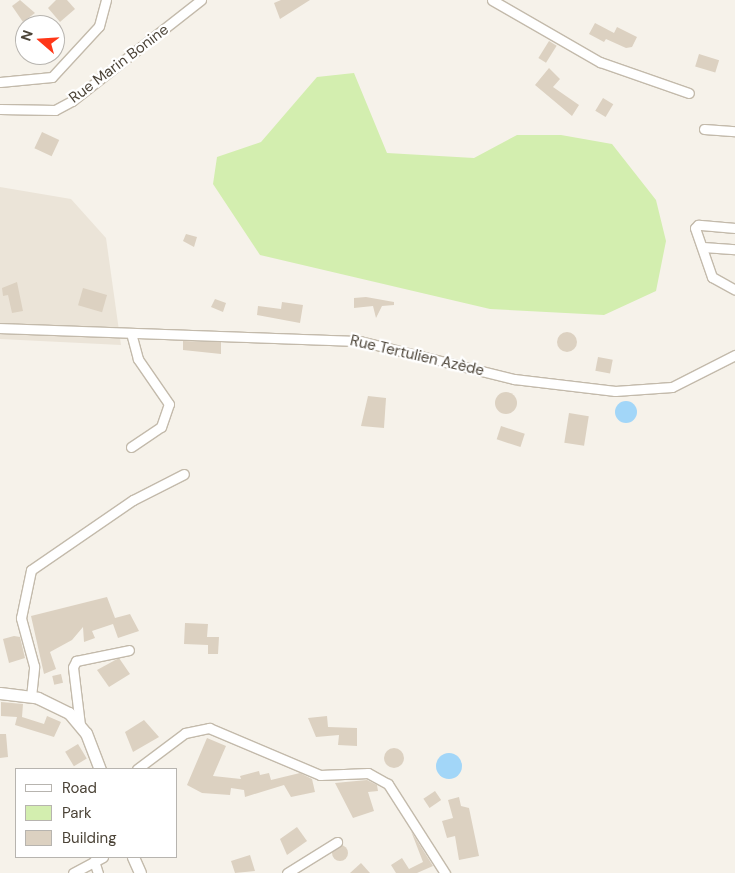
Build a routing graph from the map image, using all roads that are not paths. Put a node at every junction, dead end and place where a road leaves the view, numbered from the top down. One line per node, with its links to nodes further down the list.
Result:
1 (106, 0): 4 (street)
2 (201, 0): 6 (street, Rue Marin Bonine)
3 (492, 0): 5 (street)
4 (0, 82)
5 (690, 94)
6 (0, 109)
7 (704, 128): 8 (street)
8 (735, 131)
9 (735, 228): 10 (street)
10 (703, 247): 11 (street); 12 (street)
11 (735, 249)
12 (735, 290)
13 (0, 328): 14 (street, Rue Tertulien Azède)
14 (132, 336): 15 (street, Rue Tertulien Azède); 16 (street)
15 (735, 355)
16 (131, 447)
17 (184, 474): 20 (street)
18 (130, 650): 21 (street)
19 (0, 694): 20 (street)
20 (32, 697): 21 (street)
21 (80, 725): 22 (street)
22 (100, 768)
23 (138, 768): 32 (street)
24 (337, 842): 31 (street)
25 (101, 858): 27 (street)
26 (133, 858): 30 (street)
27 (94, 861): 28 (street); 29 (street)
28 (73, 873)
29 (98, 873)
30 (140, 873)
31 (287, 873)
32 (445, 873)

